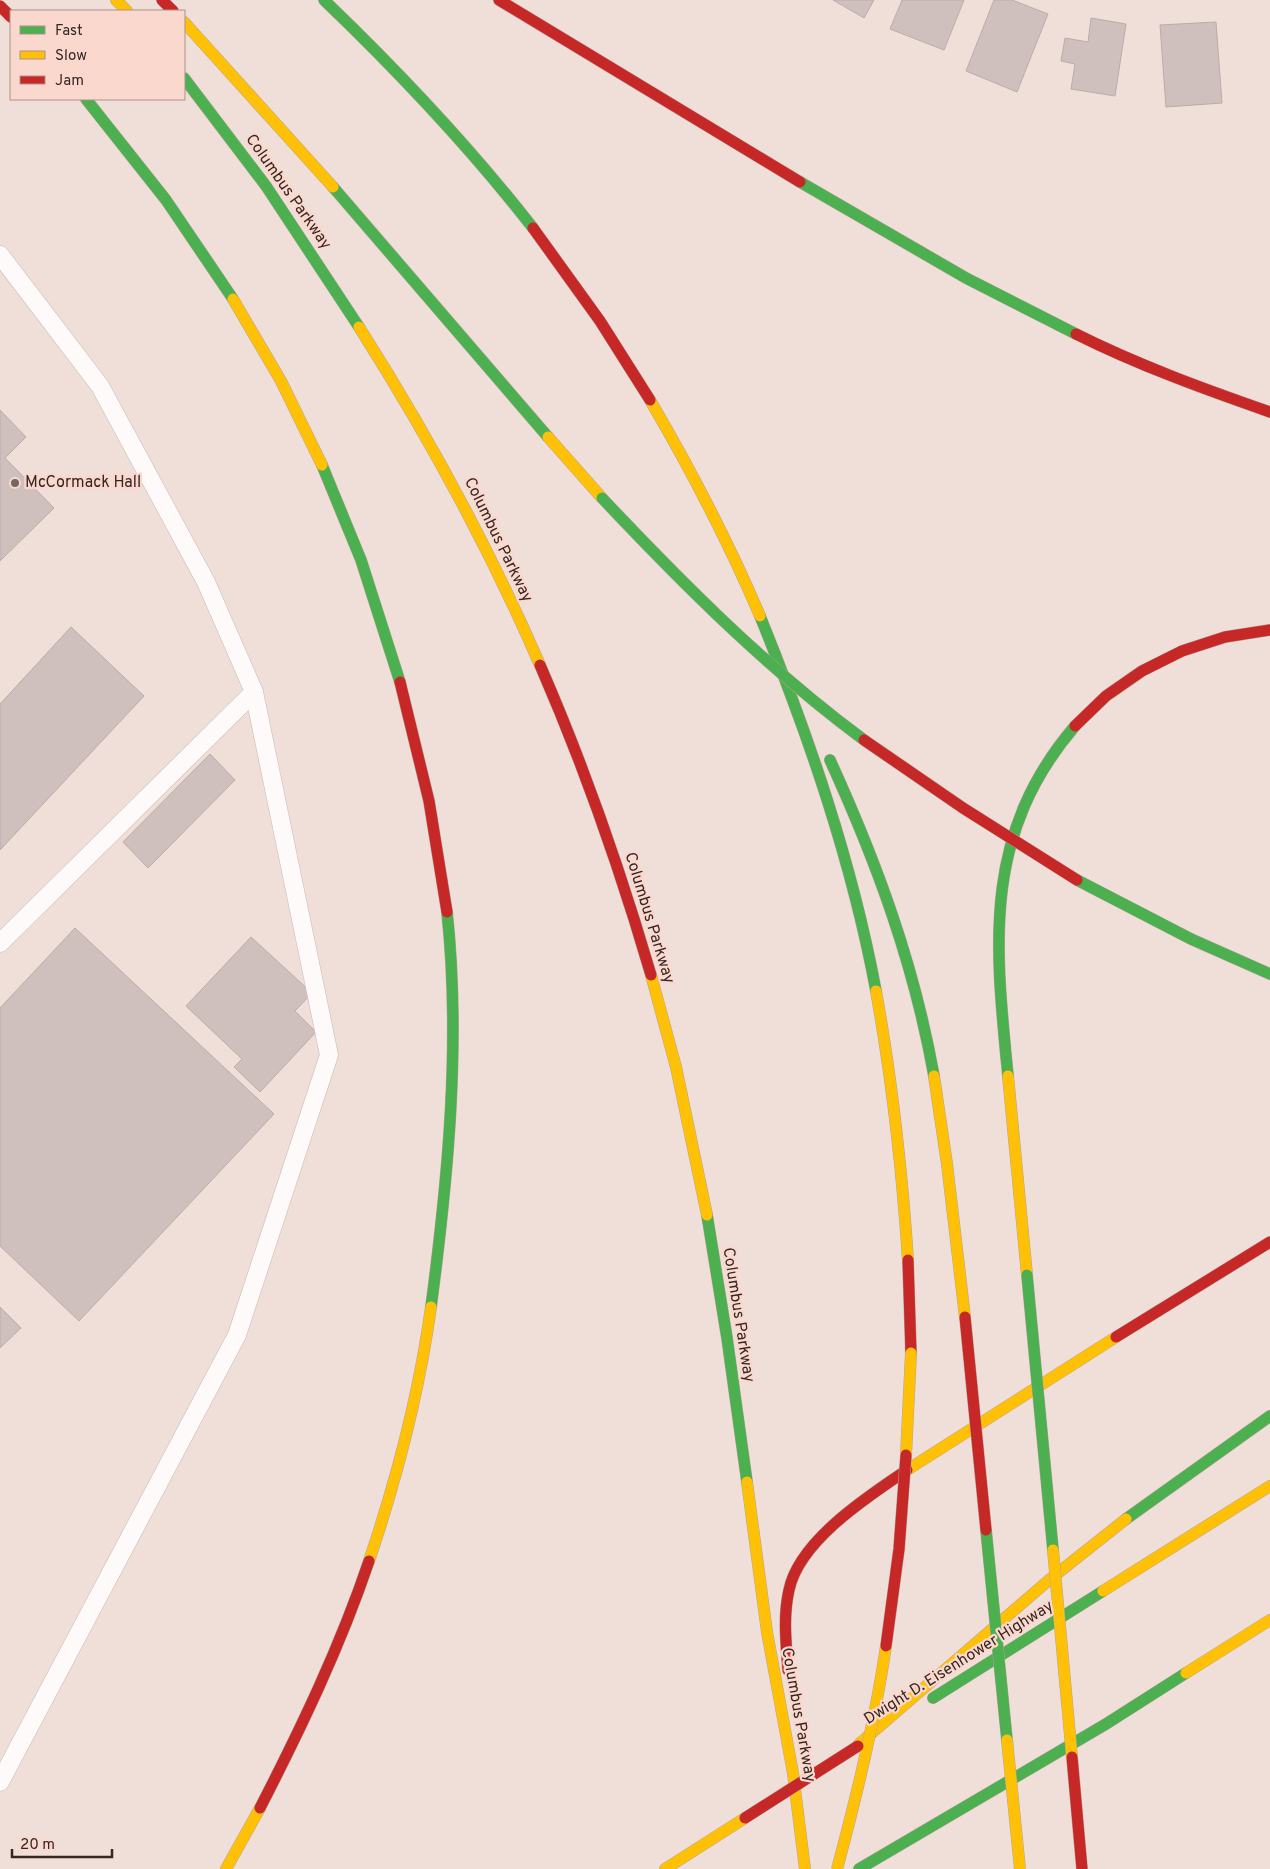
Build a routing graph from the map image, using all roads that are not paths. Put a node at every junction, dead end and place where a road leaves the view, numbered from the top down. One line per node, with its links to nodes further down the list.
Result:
1 (116, 0): 6 (highway)
2 (162, 0): 7 (highway)
3 (324, 0): 14 (highway)
4 (499, 0): 13 (highway)
5 (0, 6): 8 (highway)
6 (126, 10)
7 (172, 10)
8 (10, 16)
9 (185, 23): 20 (highway, bridge)
10 (185, 79): 26 (highway, Columbus Parkway)
11 (87, 100): 28 (highway)
12 (0, 255): 16 (lane)
13 (1270, 412)
14 (727, 542): 17 (highway); 31 (highway, bridge)
15 (1270, 630): 34 (highway, bridge)
16 (254, 692): 19 (lane); 27 (lane)
17 (818, 734)
18 (826, 752): 33 (highway, bridge)
19 (0, 943)
20 (1270, 974)
21 (1270, 1242): 26 (highway)
22 (1270, 1416): 25 (highway)
23 (1270, 1486): 25 (highway, Dwight D. Eisenhower Highway)
24 (1270, 1620): 32 (highway)
25 (858, 1746): 29 (highway, Dwight D. Eisenhower Highway, bridge)
26 (793, 1774): 30 (highway, Columbus Parkway)
27 (0, 1782)
28 (226, 1869)
29 (666, 1869)
30 (805, 1869)
31 (837, 1869)
32 (859, 1869)
33 (1020, 1869)
34 (1082, 1869)

